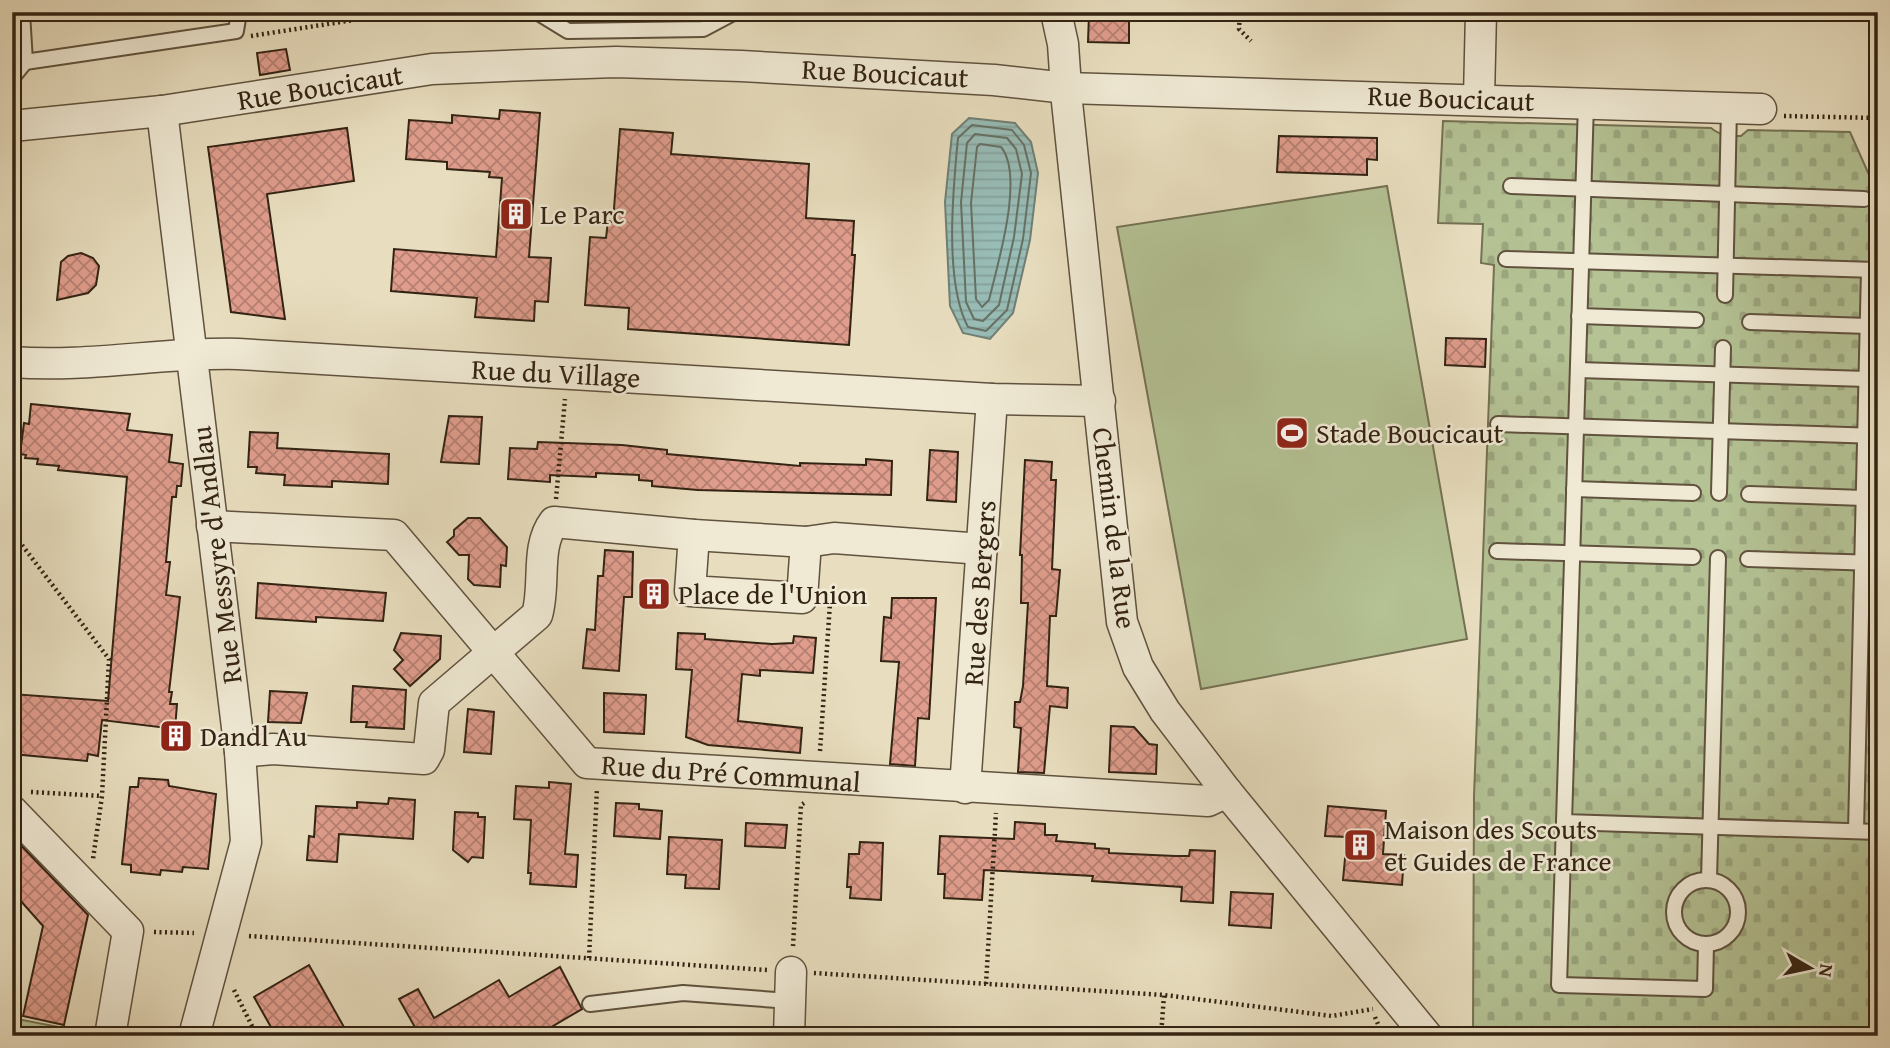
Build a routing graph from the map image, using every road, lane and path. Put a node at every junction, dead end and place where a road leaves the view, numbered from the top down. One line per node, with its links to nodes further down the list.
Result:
1 (22, 12): 13 (lane)
2 (239, 12): 11 (lane)
3 (405, 12): 11 (path)
4 (537, 12): 5 (lane)
5 (735, 12)
6 (1056, 12): 15 (street, Chemin de la Rue)
7 (1240, 12): 12 (path)
8 (1481, 12): 16 (street)
9 (1875, 12): 10 (path)
10 (1878, 20)
11 (236, 31): 13 (lane)
12 (1251, 41)
13 (25, 62): 14 (lane)
14 (12, 78)
15 (1066, 88): 16 (street, Rue Boucicaut); 20 (street, Rue Boucicaut); 45 (street, Chemin de la Rue)
16 (1479, 98): 17 (street, Rue Boucicaut)
17 (1586, 103): 18 (street, Rue Boucicaut); 24 (lane)
18 (1729, 108): 19 (street, Rue Boucicaut); 25 (lane)
19 (1761, 109): 21 (path)
20 (162, 111): 22 (street, Rue Boucicaut); 38 (street, Rue Messyre d'Andlau)
21 (1878, 118)
22 (12, 126)
23 (1511, 186): 24 (lane)
24 (1583, 189): 25 (lane); 29 (lane)
25 (1727, 194): 26 (lane); 30 (lane)
26 (1864, 199)
27 (12, 238): 39 (path)
28 (1506, 259): 29 (lane)
29 (1581, 261): 30 (lane); 33 (lane)
30 (1726, 266): 31 (lane); 32 (lane)
31 (1873, 270): 36 (lane)
32 (1725, 295)
33 (1579, 316): 34 (lane); 40 (lane)
34 (1696, 320)
35 (1749, 322): 36 (lane)
36 (1868, 326): 42 (lane)
37 (1723, 348): 41 (lane)
38 (191, 353): 39 (street, Rue du Village); 44 (street, Rue du Village); 56 (street, Rue Messyre d'Andlau)
39 (14, 362)
40 (1578, 370): 41 (lane); 47 (lane)
41 (1723, 375): 42 (lane); 48 (lane)
42 (1867, 379): 49 (lane)
43 (566, 391): 55 (path)
44 (992, 399): 45 (street, Rue du Village); 60 (street, Rue des Bergers)
45 (1100, 401): 73 (street, Chemin de la Rue)
46 (1498, 424): 47 (lane)
47 (1576, 426): 48 (lane); 50 (lane)
48 (1721, 431): 49 (lane); 52 (lane)
49 (1871, 436): 54 (lane)
50 (1574, 489): 51 (lane); 62 (lane)
51 (1693, 493)
52 (1719, 493)
53 (1749, 494): 54 (lane)
54 (1864, 498): 66 (lane)
55 (554, 522): 58 (street); 68 (street)
56 (212, 526): 68 (street, Rue du Pré Communal); 69 (street, Rue Messyre d'Andlau)
57 (12, 532): 74 (path)
58 (694, 535): 59 (street); 59 (street)
59 (806, 542): 60 (street)
60 (982, 549): 71 (street, Rue des Bergers)
61 (1497, 551): 62 (lane)
62 (1572, 554): 63 (lane); 76 (lane)
63 (1693, 557)
64 (1718, 558): 77 (lane)
65 (1748, 559): 66 (lane)
66 (1862, 562): 67 (lane); 78 (lane)
67 (1878, 563)
68 (492, 651): 69 (street); 70 (street, Rue du Pré Communal)
69 (240, 752): 91 (street, Rue Messyre d'Andlau)
70 (598, 764): 71 (street, Rue du Pré Communal); 83 (path)
71 (965, 788): 72 (street, Rue du Pré Communal)
72 (998, 790): 73 (street, Rue du Pré Communal); 84 (path)
73 (1227, 792): 96 (street, Chemin de la Rue)
74 (102, 796): 75 (path); 81 (path)
75 (19, 801): 81 (street)
76 (1564, 822): 77 (lane); 82 (lane)
77 (1710, 827): 78 (lane); 80 (lane)
78 (1856, 831): 79 (lane)
79 (1878, 832)
80 (1709, 879): 82 (lane); 82 (lane)
81 (90, 889): 90 (street)
82 (1706, 944)
83 (589, 958)
84 (986, 984)
85 (791, 986): 88 (lane); 93 (street)
86 (233, 988): 92 (path)
87 (1164, 995): 94 (path)
88 (590, 1003)
89 (1371, 1010): 95 (path)
90 (110, 1036)
91 (194, 1036)
92 (250, 1036)
93 (789, 1036)
94 (1161, 1036)
95 (1383, 1036)
96 (1427, 1036)

